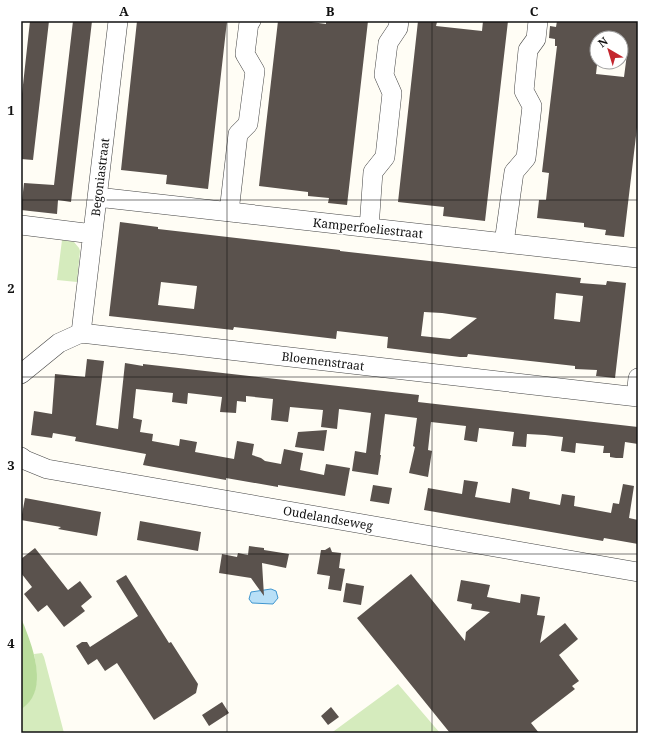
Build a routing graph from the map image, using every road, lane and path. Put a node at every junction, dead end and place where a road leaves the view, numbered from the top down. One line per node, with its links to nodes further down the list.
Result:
1 (118, 21): 5 (street, Begoniastraat)
2 (251, 21): 6 (street)
3 (399, 21): 8 (street)
4 (538, 21): 10 (street)
5 (97, 197): 6 (street, Kamperfoeliestraat); 9 (street, Begoniastraat)
6 (229, 212): 8 (street, Kamperfoeliestraat)
7 (21, 225): 9 (street)
8 (369, 228): 10 (street, Kamperfoeliestraat)
9 (93, 234): 12 (street, Begoniastraat)
10 (504, 243): 11 (street, Kamperfoeliestraat)
11 (638, 258)
12 (81, 333): 13 (street); 15 (street, Bloemenstraat)
13 (21, 374)
14 (638, 378): 15 (street)
15 (637, 397)
16 (21, 457): 17 (street, Oudelandseweg)
17 (638, 572)

